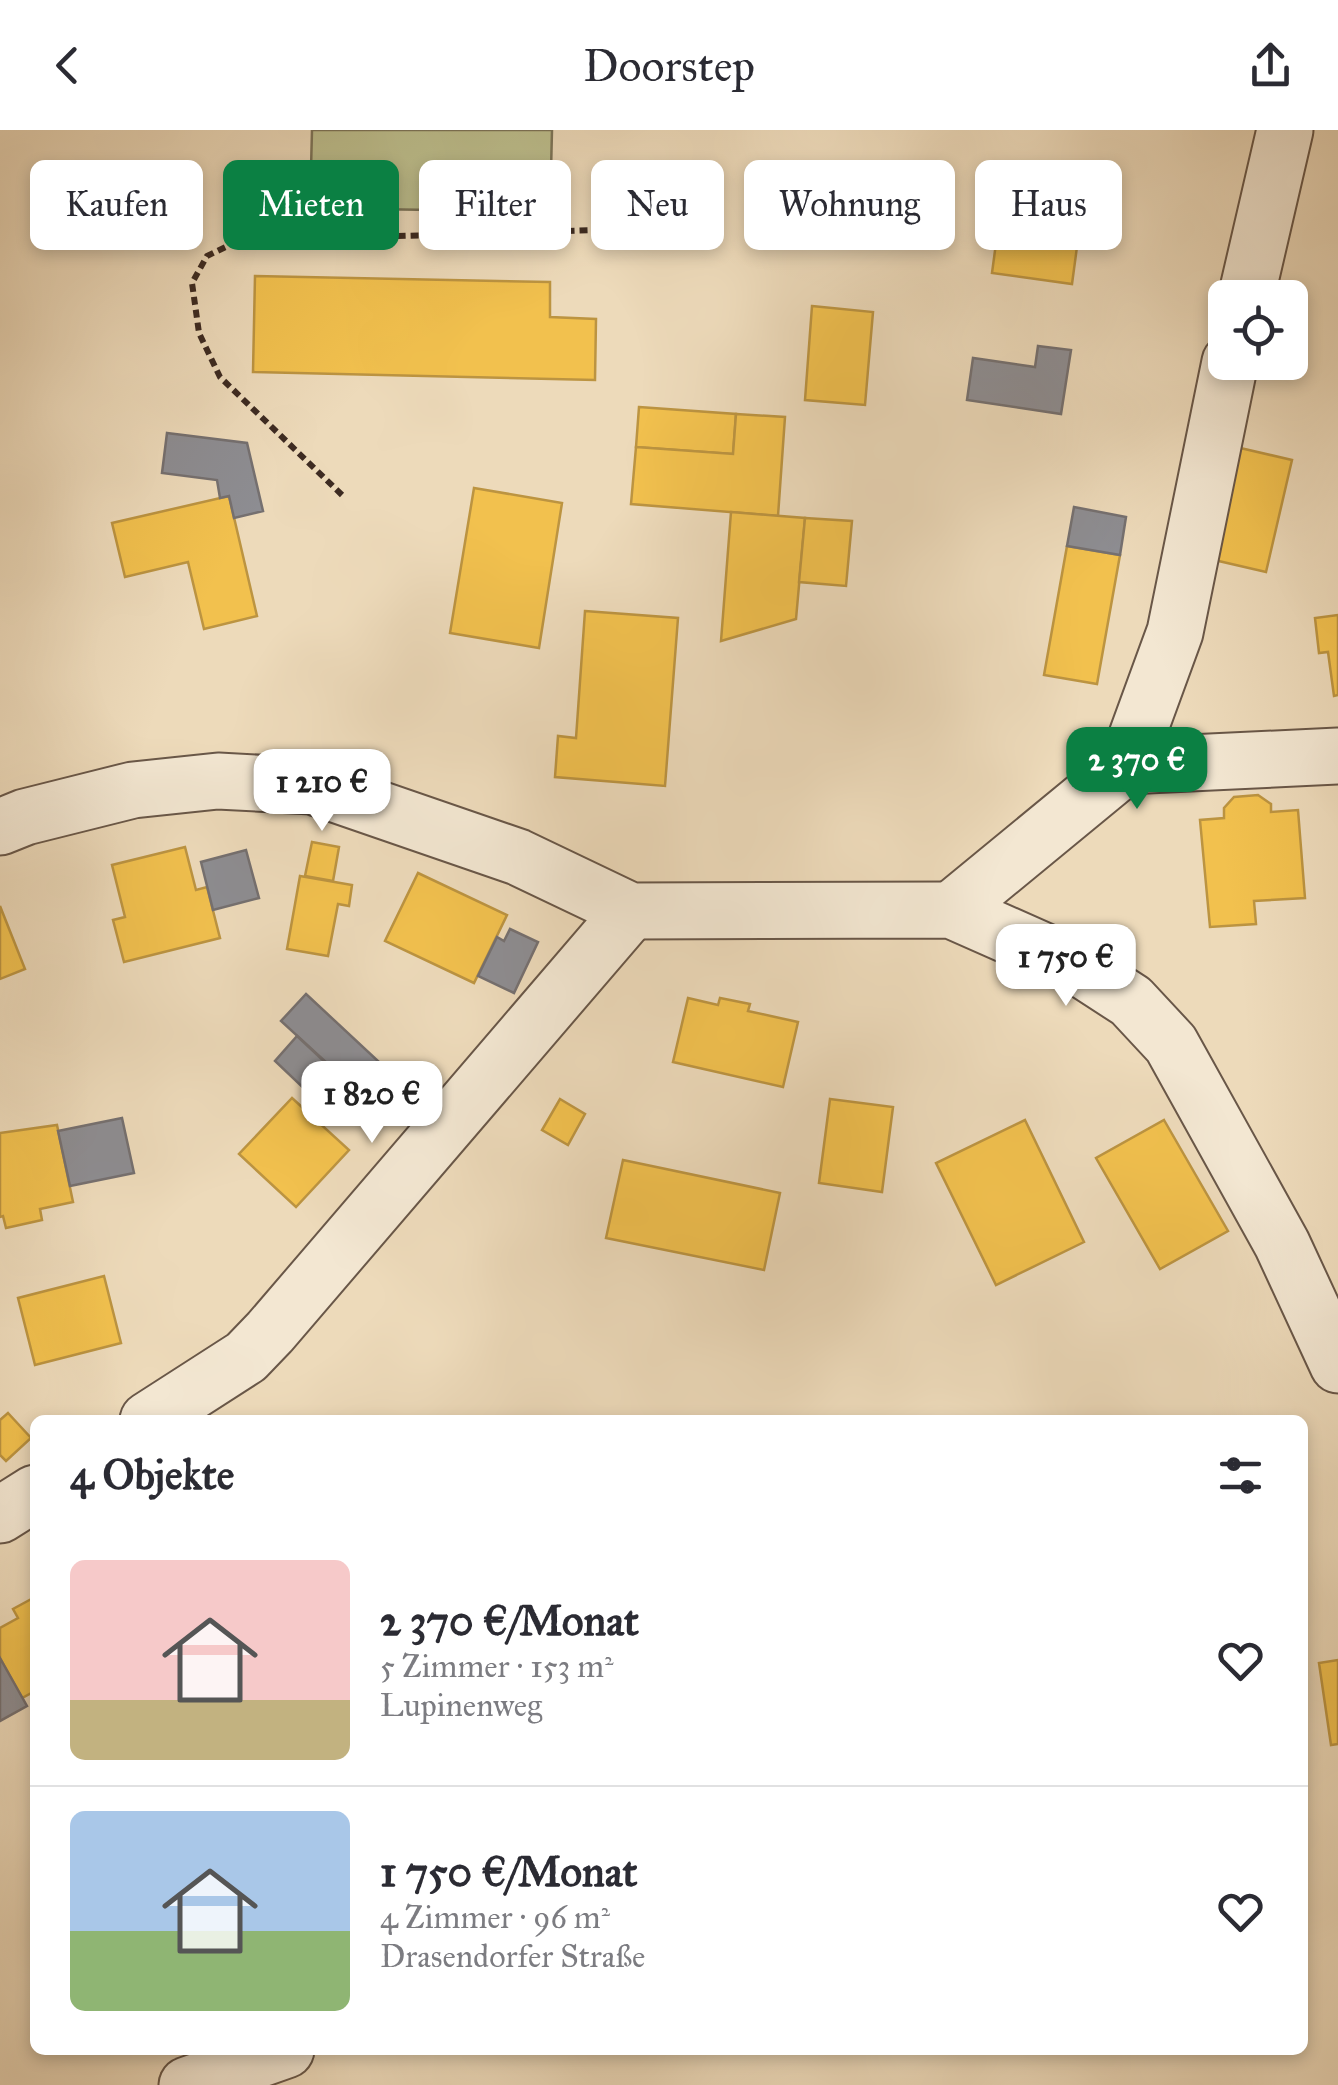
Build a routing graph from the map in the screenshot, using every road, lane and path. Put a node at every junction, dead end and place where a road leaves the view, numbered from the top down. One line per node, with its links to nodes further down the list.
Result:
1 (1285, 130): 3 (street)
2 (591, 230): 5 (path)
3 (1250, 280)
4 (1226, 380): 7 (street)
5 (342, 496)
6 (1338, 756): 7 (street)
7 (1126, 766): 9 (street)
8 (0, 827): 10 (street)
9 (950, 910): 10 (street); 11 (street)
10 (631, 911): 12 (street)
11 (1338, 1365)
12 (156, 1415)
13 (30, 1496): 14 (street)
14 (0, 1515)
15 (272, 2055): 16 (street)
16 (187, 2085)

